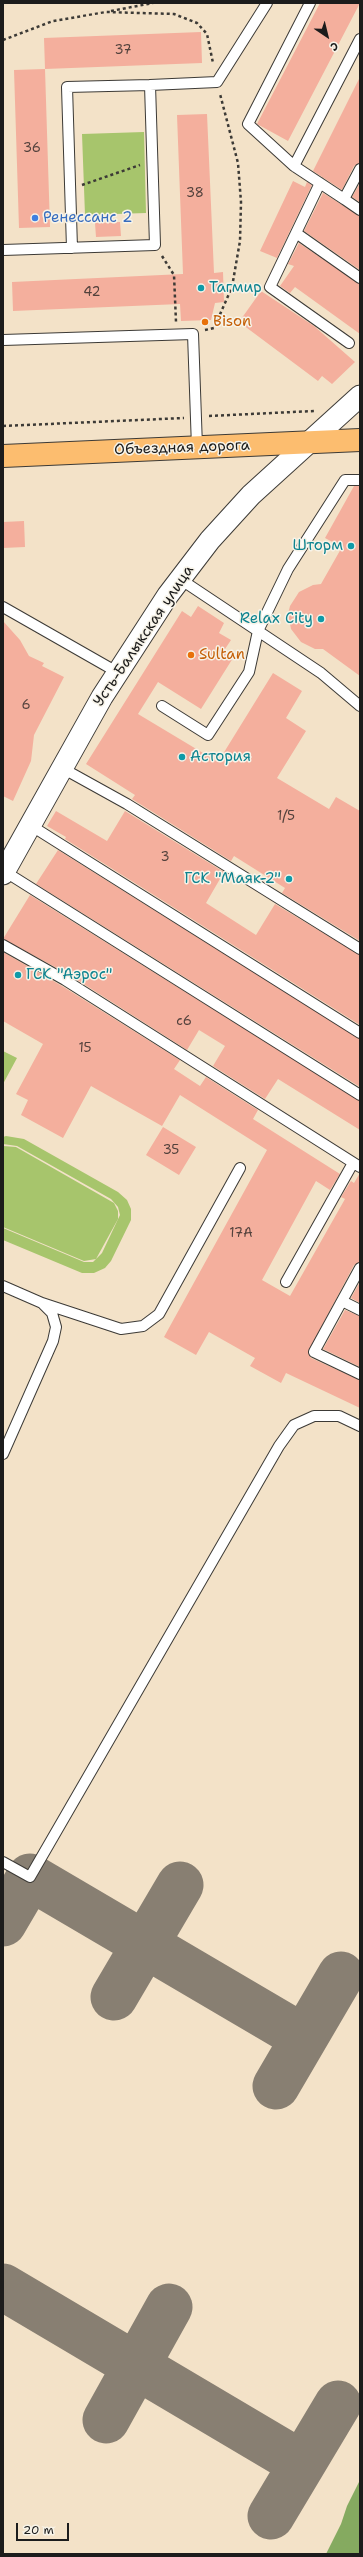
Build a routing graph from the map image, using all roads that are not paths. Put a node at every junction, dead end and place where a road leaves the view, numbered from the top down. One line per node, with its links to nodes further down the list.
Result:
1 (258, 3): 4 (lane)
2 (267, 3): 4 (lane)
3 (310, 3): 7 (lane)
4 (259, 16): 6 (lane)
5 (360, 39): 7 (lane)
6 (150, 85): 13 (lane); 13 (lane)
7 (294, 166): 9 (lane)
8 (360, 169): 10 (lane)
9 (320, 183): 10 (lane); 12 (lane)
10 (344, 199): 11 (lane)
11 (360, 210)
12 (296, 234): 15 (lane); 17 (lane)
13 (72, 248): 14 (lane)
14 (3, 250)
15 (360, 278)
16 (3, 340): 21 (lane)
17 (349, 343)
18 (360, 396): 20 (street, Усть-Балыкская улица)
19 (360, 440): 20 (main road, Объездная дорога)
20 (307, 443): 21 (main road, Объездная дорога); 24 (street, Усть-Балыкская улица)
21 (197, 447): 22 (main road, Объездная дорога)
22 (3, 456)
23 (360, 480): 26 (lane)
24 (180, 579): 26 (lane); 27 (street, Усть-Балыкская улица)
25 (3, 607): 27 (lane)
26 (258, 631): 28 (lane); 29 (lane)
27 (117, 672): 30 (street, Усть-Балыкская улица)
28 (162, 706)
29 (360, 706)
30 (62, 768): 31 (street, Усть-Балыкская улица); 34 (lane)
31 (30, 825): 32 (street, Усть-Балыкская улица); 35 (lane)
32 (4, 873): 36 (lane)
33 (3, 944): 37 (lane)
34 (360, 949)
35 (360, 1033)
36 (360, 1095)
37 (357, 1165): 40 (lane)
38 (240, 1168): 43 (lane)
39 (360, 1268): 42 (lane)
40 (286, 1282)
41 (3, 1286): 43 (lane)
42 (342, 1301): 44 (lane); 45 (lane)
43 (42, 1303): 47 (lane)
44 (360, 1310)
45 (360, 1374)
46 (360, 1426): 48 (lane)
47 (3, 1454)
48 (3, 1862)

